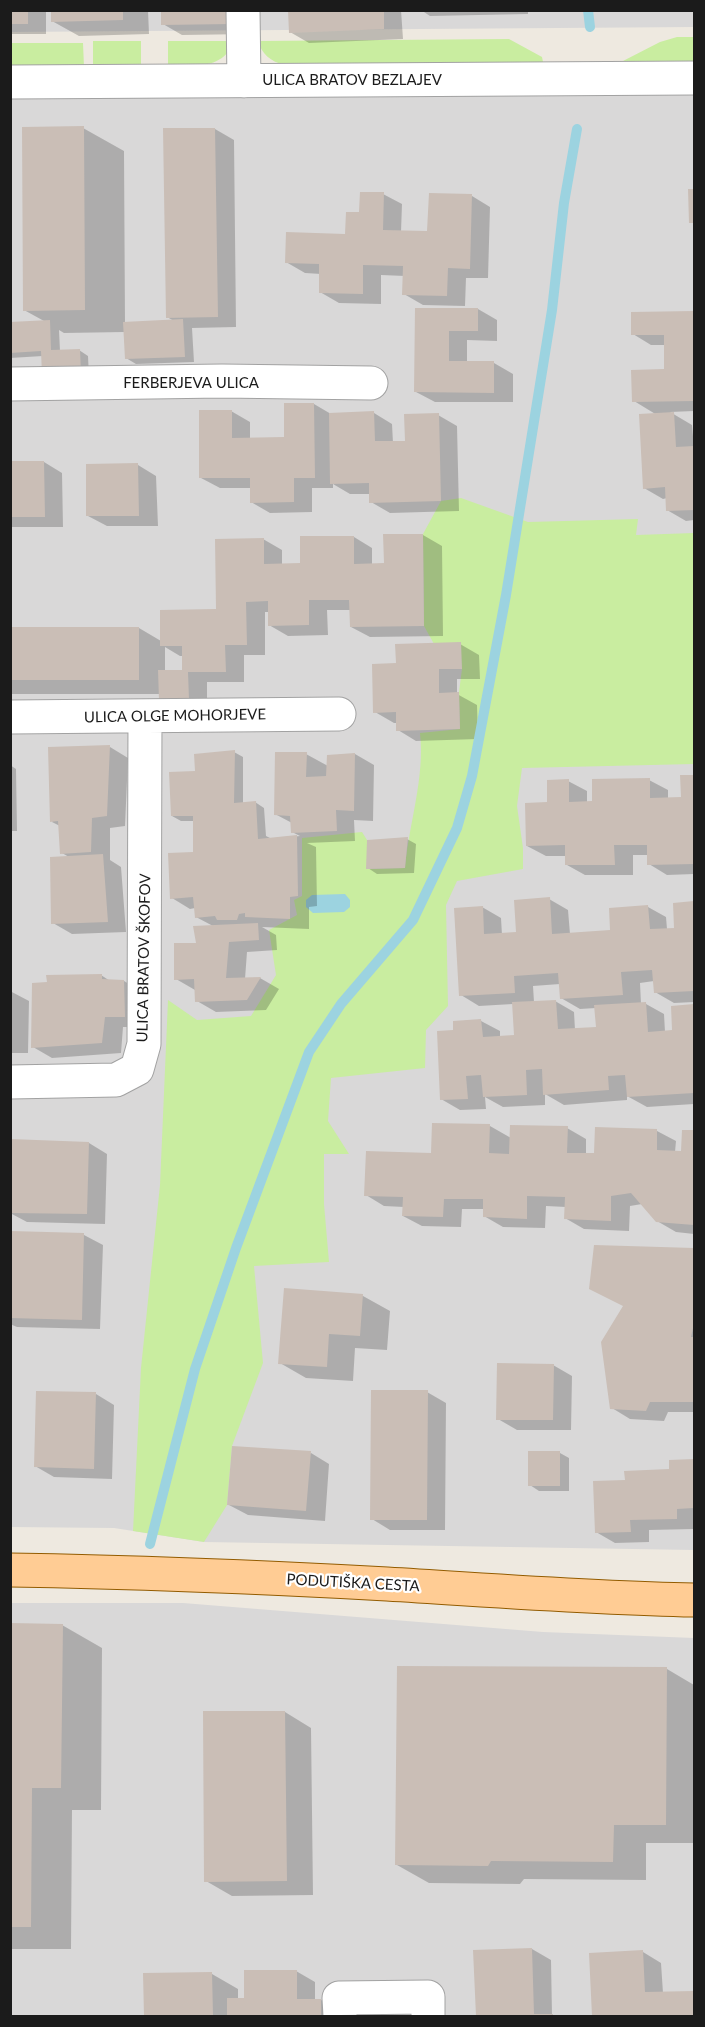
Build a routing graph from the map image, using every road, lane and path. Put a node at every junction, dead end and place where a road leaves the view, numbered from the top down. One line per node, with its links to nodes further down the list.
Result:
1 (243, 10): 3 (street)
2 (694, 78): 3 (street, ULICA BRATOV BEZLAJEV)
3 (244, 81): 4 (street, ULICA BRATOV BEZLAJEV)
4 (10, 82)
5 (371, 383): 6 (street, FERBERJEVA ULICA)
6 (10, 384)
7 (339, 714): 8 (street, ULICA OLGE MOHORJEVE)
8 (145, 716): 9 (street, ULICA OLGE MOHORJEVE); 10 (street, ULICA BRATOV ŠKOFOV)
9 (10, 717)
10 (10, 1082)
11 (10, 1570): 12 (main road, PODUTIŠKA CESTA)
12 (694, 1600)
13 (340, 2016): 14 (street)
14 (428, 2016)

